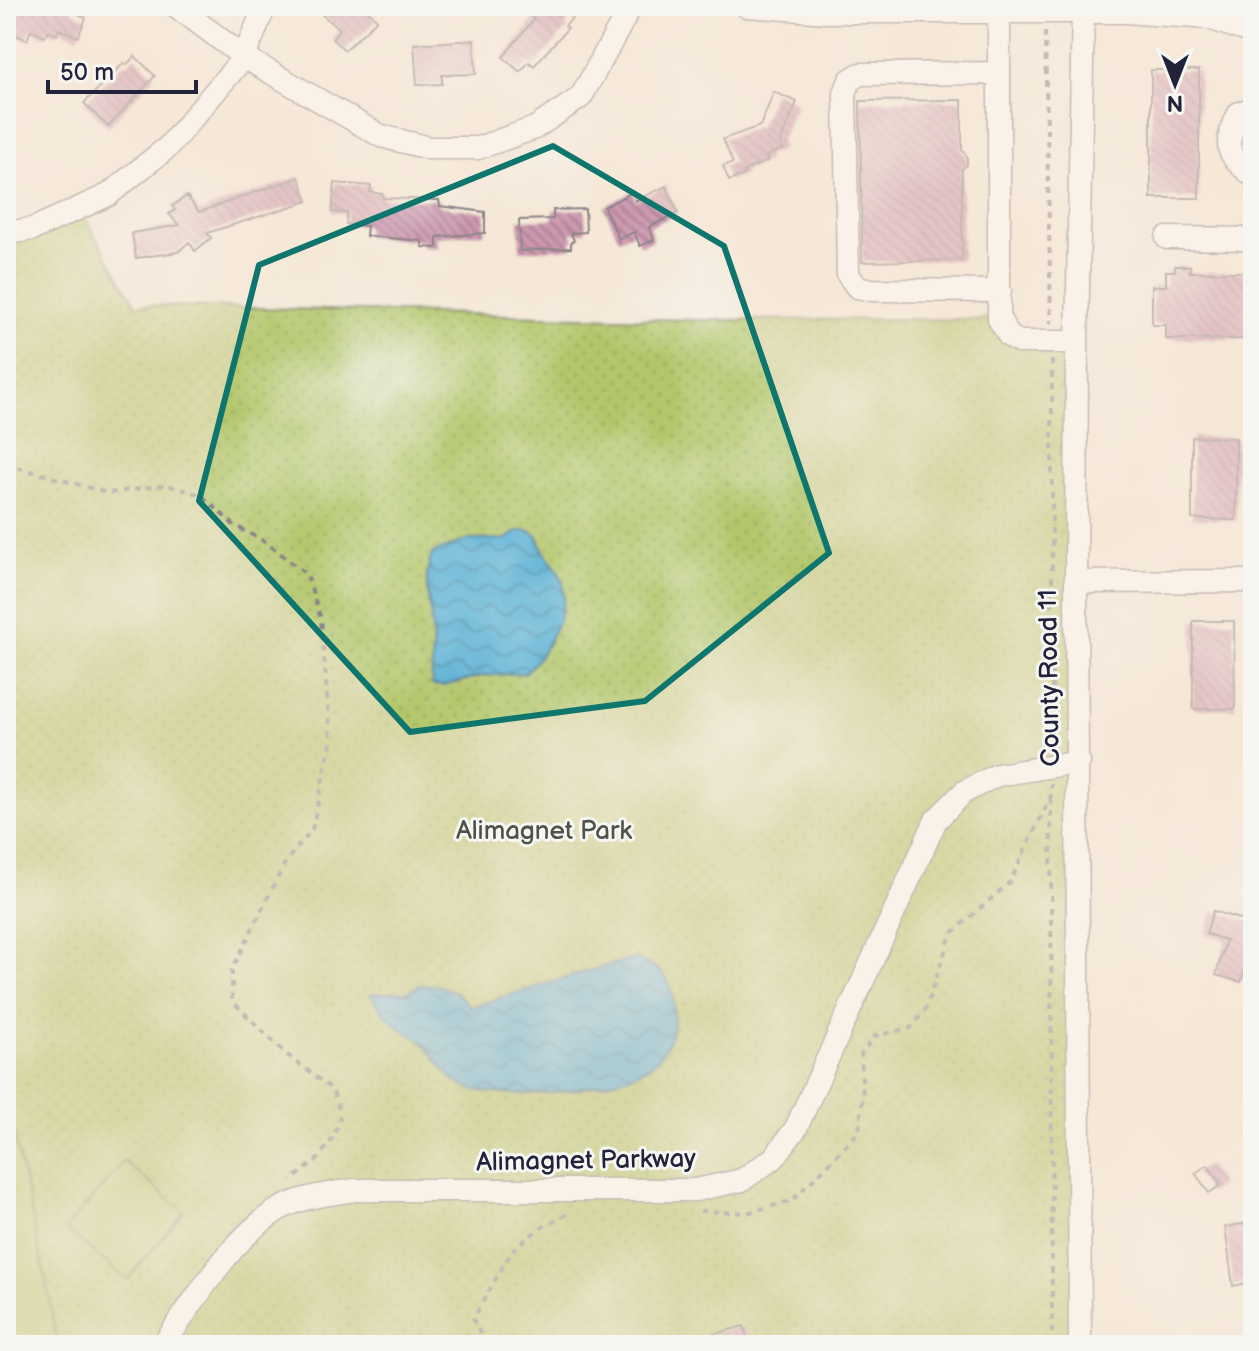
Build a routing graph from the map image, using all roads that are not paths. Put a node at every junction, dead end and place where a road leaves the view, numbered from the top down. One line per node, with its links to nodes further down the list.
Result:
1 (176, 6): 11 (street)
2 (265, 6): 11 (street)
3 (631, 6): 11 (street)
4 (746, 6): 6 (street)
5 (1084, 7): 8 (street); 9 (street); 19 (street, County Road 11)
6 (826, 9): 7 (street)
7 (946, 10): 9 (street)
8 (1210, 12): 10 (street)
9 (999, 14): 12 (street)
10 (1253, 33)
11 (244, 57): 15 (street)
12 (998, 73): 18 (street); 18 (street)
13 (1253, 108): 14 (street)
14 (1253, 176)
15 (6, 233)
16 (1167, 238): 17 (street)
17 (1253, 239)
18 (1000, 291): 19 (street)
19 (1077, 342): 21 (street, County Road 11)
20 (1253, 581): 21 (street)
21 (1076, 582): 22 (street, County Road 11)
22 (1079, 762): 23 (street, Alimagnet Parkway); 24 (street, County Road 11)
23 (163, 1345)
24 (1080, 1345)

